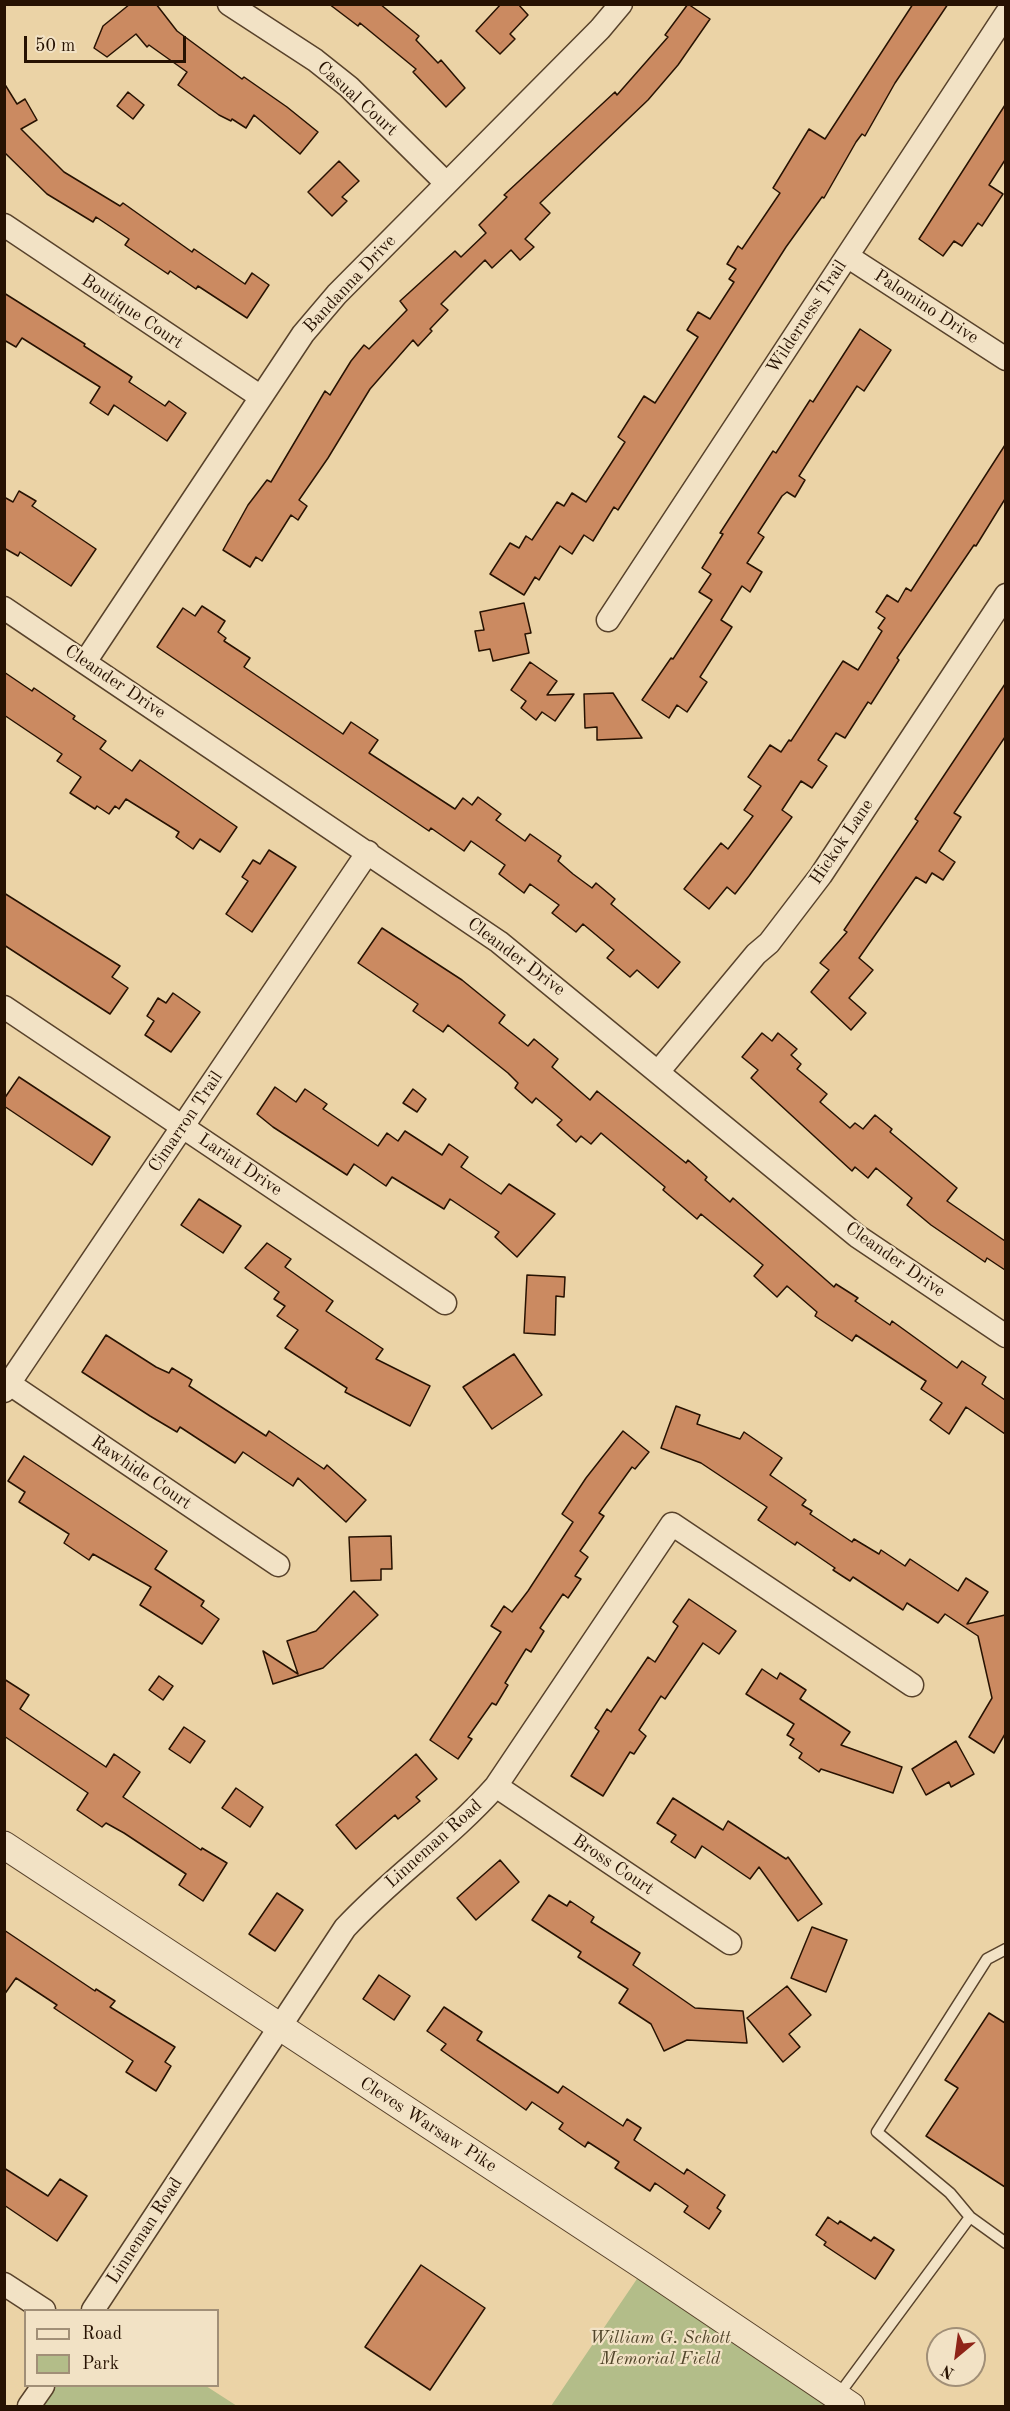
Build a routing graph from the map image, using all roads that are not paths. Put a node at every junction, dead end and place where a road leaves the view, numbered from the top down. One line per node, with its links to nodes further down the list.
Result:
1 (229, 4): 4 (street, Casual Court)
2 (621, 4): 4 (street, Bandanna Drive)
3 (1005, 14): 6 (street, Wilderness Trail)
4 (446, 183): 8 (street, Bandanna Drive)
5 (4, 225): 8 (street, Boutique Court)
6 (847, 256): 7 (street, Palomino Drive); 11 (street, Wilderness Trail)
7 (1005, 359)
8 (261, 397): 12 (street, Bandanna Drive)
9 (1005, 595): 15 (street, Hickok Lane)
10 (4, 608): 12 (street, Cleander Drive)
11 (608, 620)
12 (85, 662): 13 (street, Cleander Drive)
13 (368, 852): 15 (street, Cleander Drive); 16 (street, Cimarron Trail)
14 (4, 1007): 16 (street, Lariat Drive)
15 (658, 1072): 18 (street, Cleander Drive)
16 (183, 1127): 17 (street, Lariat Drive); 19 (street, Cimarron Trail)
17 (445, 1303)
18 (1005, 1336)
19 (6, 1385): 20 (street, Rawhide Court)
20 (278, 1564)
21 (912, 1685): 22 (street, Linneman Road)
22 (496, 1786): 24 (street, Bross Court); 26 (street, Linneman Road)
23 (4, 1845): 26 (street, Cleves Warsaw Pike)
24 (730, 1943)
25 (1005, 1949): 27 (lane)
26 (278, 2028): 31 (street, Linneman Road); 33 (street, Cleves Warsaw Pike)
27 (970, 2217): 28 (lane); 33 (lane)
28 (1005, 2243)
29 (4, 2284): 30 (street)
30 (42, 2309)
31 (94, 2309)
32 (42, 2387): 34 (street)
33 (844, 2402)
34 (29, 2406)

